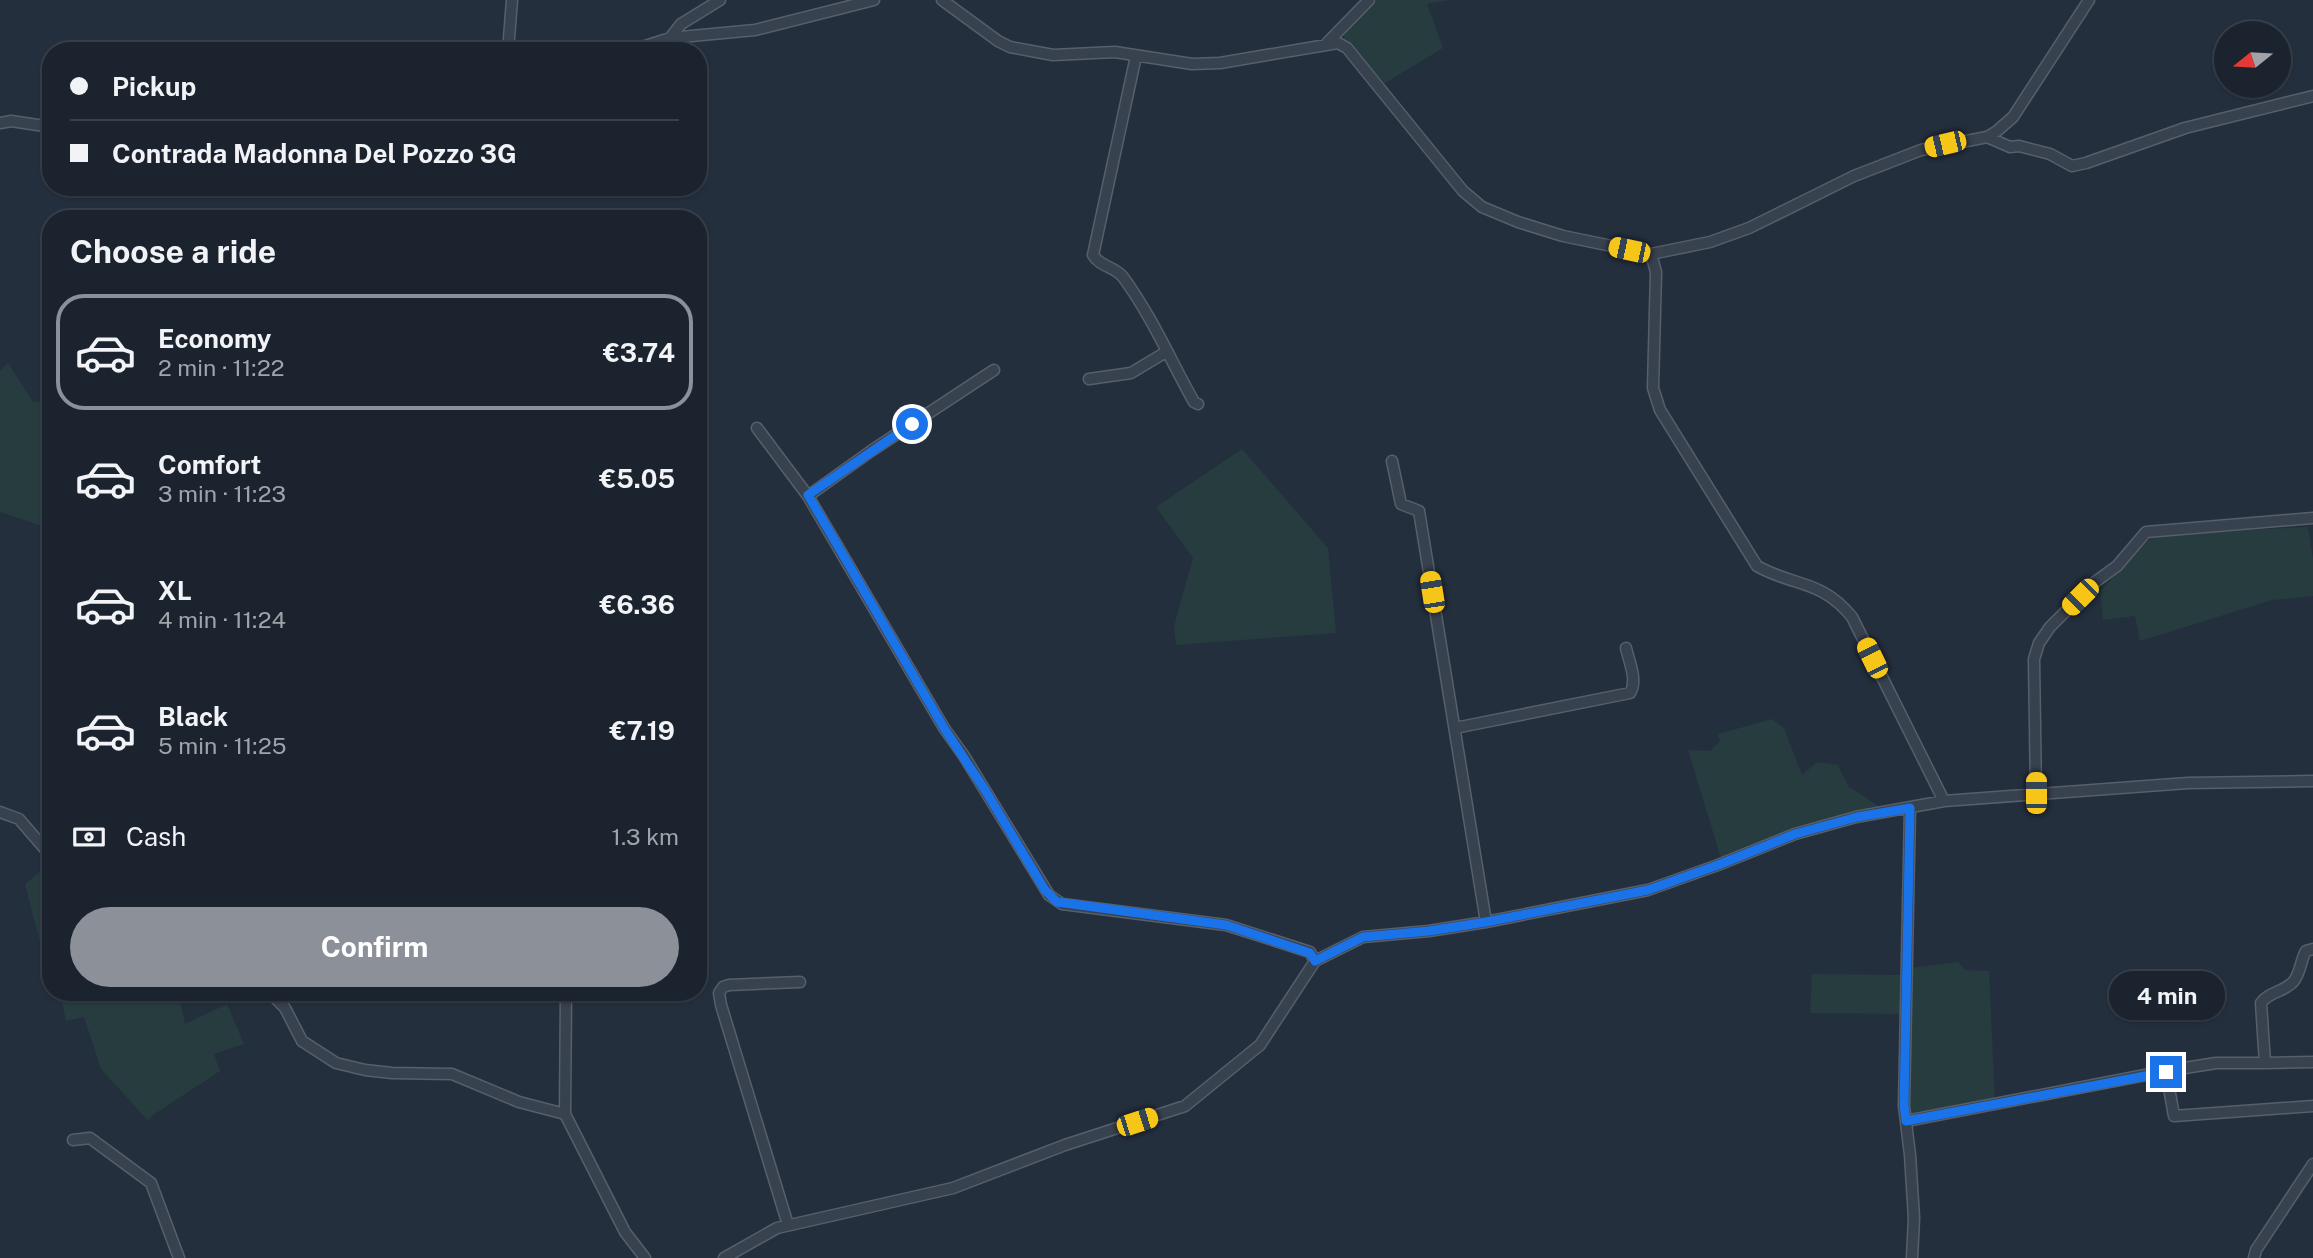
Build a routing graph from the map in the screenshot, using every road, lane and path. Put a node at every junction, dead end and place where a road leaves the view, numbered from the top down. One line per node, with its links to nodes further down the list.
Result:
1 (512, 0): 8 (street)
2 (720, 0): 7 (street)
3 (874, 0): 7 (street)
4 (942, 0): 11 (street)
5 (1369, 0): 10 (street)
6 (2088, 0): 15 (street)
7 (670, 38): 9 (street)
8 (510, 42)
9 (658, 42)
10 (1327, 43): 11 (street); 16 (street)
11 (1136, 56): 17 (street)
12 (2313, 96): 15 (street)
13 (0, 123): 14 (street)
14 (42, 126)
15 (1987, 136): 16 (street)
16 (1651, 254): 29 (street)
17 (1166, 352): 19 (street); 20 (street)
18 (994, 370): 23 (street)
19 (1089, 379)
20 (1198, 404)
21 (757, 428): 23 (street)
22 (1392, 461): 26 (street)
23 (808, 495): 35 (street)
24 (2313, 518): 28 (street)
25 (1626, 648): 26 (street)
26 (1455, 728): 33 (street)
27 (2313, 781): 28 (street)
28 (2036, 793): 29 (street)
29 (1944, 801): 30 (street)
30 (1910, 808): 33 (street); 44 (street)
31 (0, 812): 32 (street)
32 (42, 846)
33 (1486, 922): 35 (street)
34 (2313, 950): 40 (street)
35 (1315, 961): 47 (street)
36 (800, 982): 47 (street)
37 (278, 1001): 43 (street)
38 (566, 1001): 43 (street)
39 (2313, 1062): 40 (street)
40 (2265, 1063): 41 (street)
41 (2166, 1072): 42 (street); 44 (street)
42 (2313, 1106)
43 (565, 1114): 49 (street)
44 (1906, 1121): 51 (street)
45 (73, 1140): 48 (street)
46 (2313, 1164): 52 (street)
47 (788, 1225): 50 (street)
48 (179, 1258)
49 (645, 1258)
50 (724, 1258)
51 (1912, 1258)
52 (2254, 1258)

